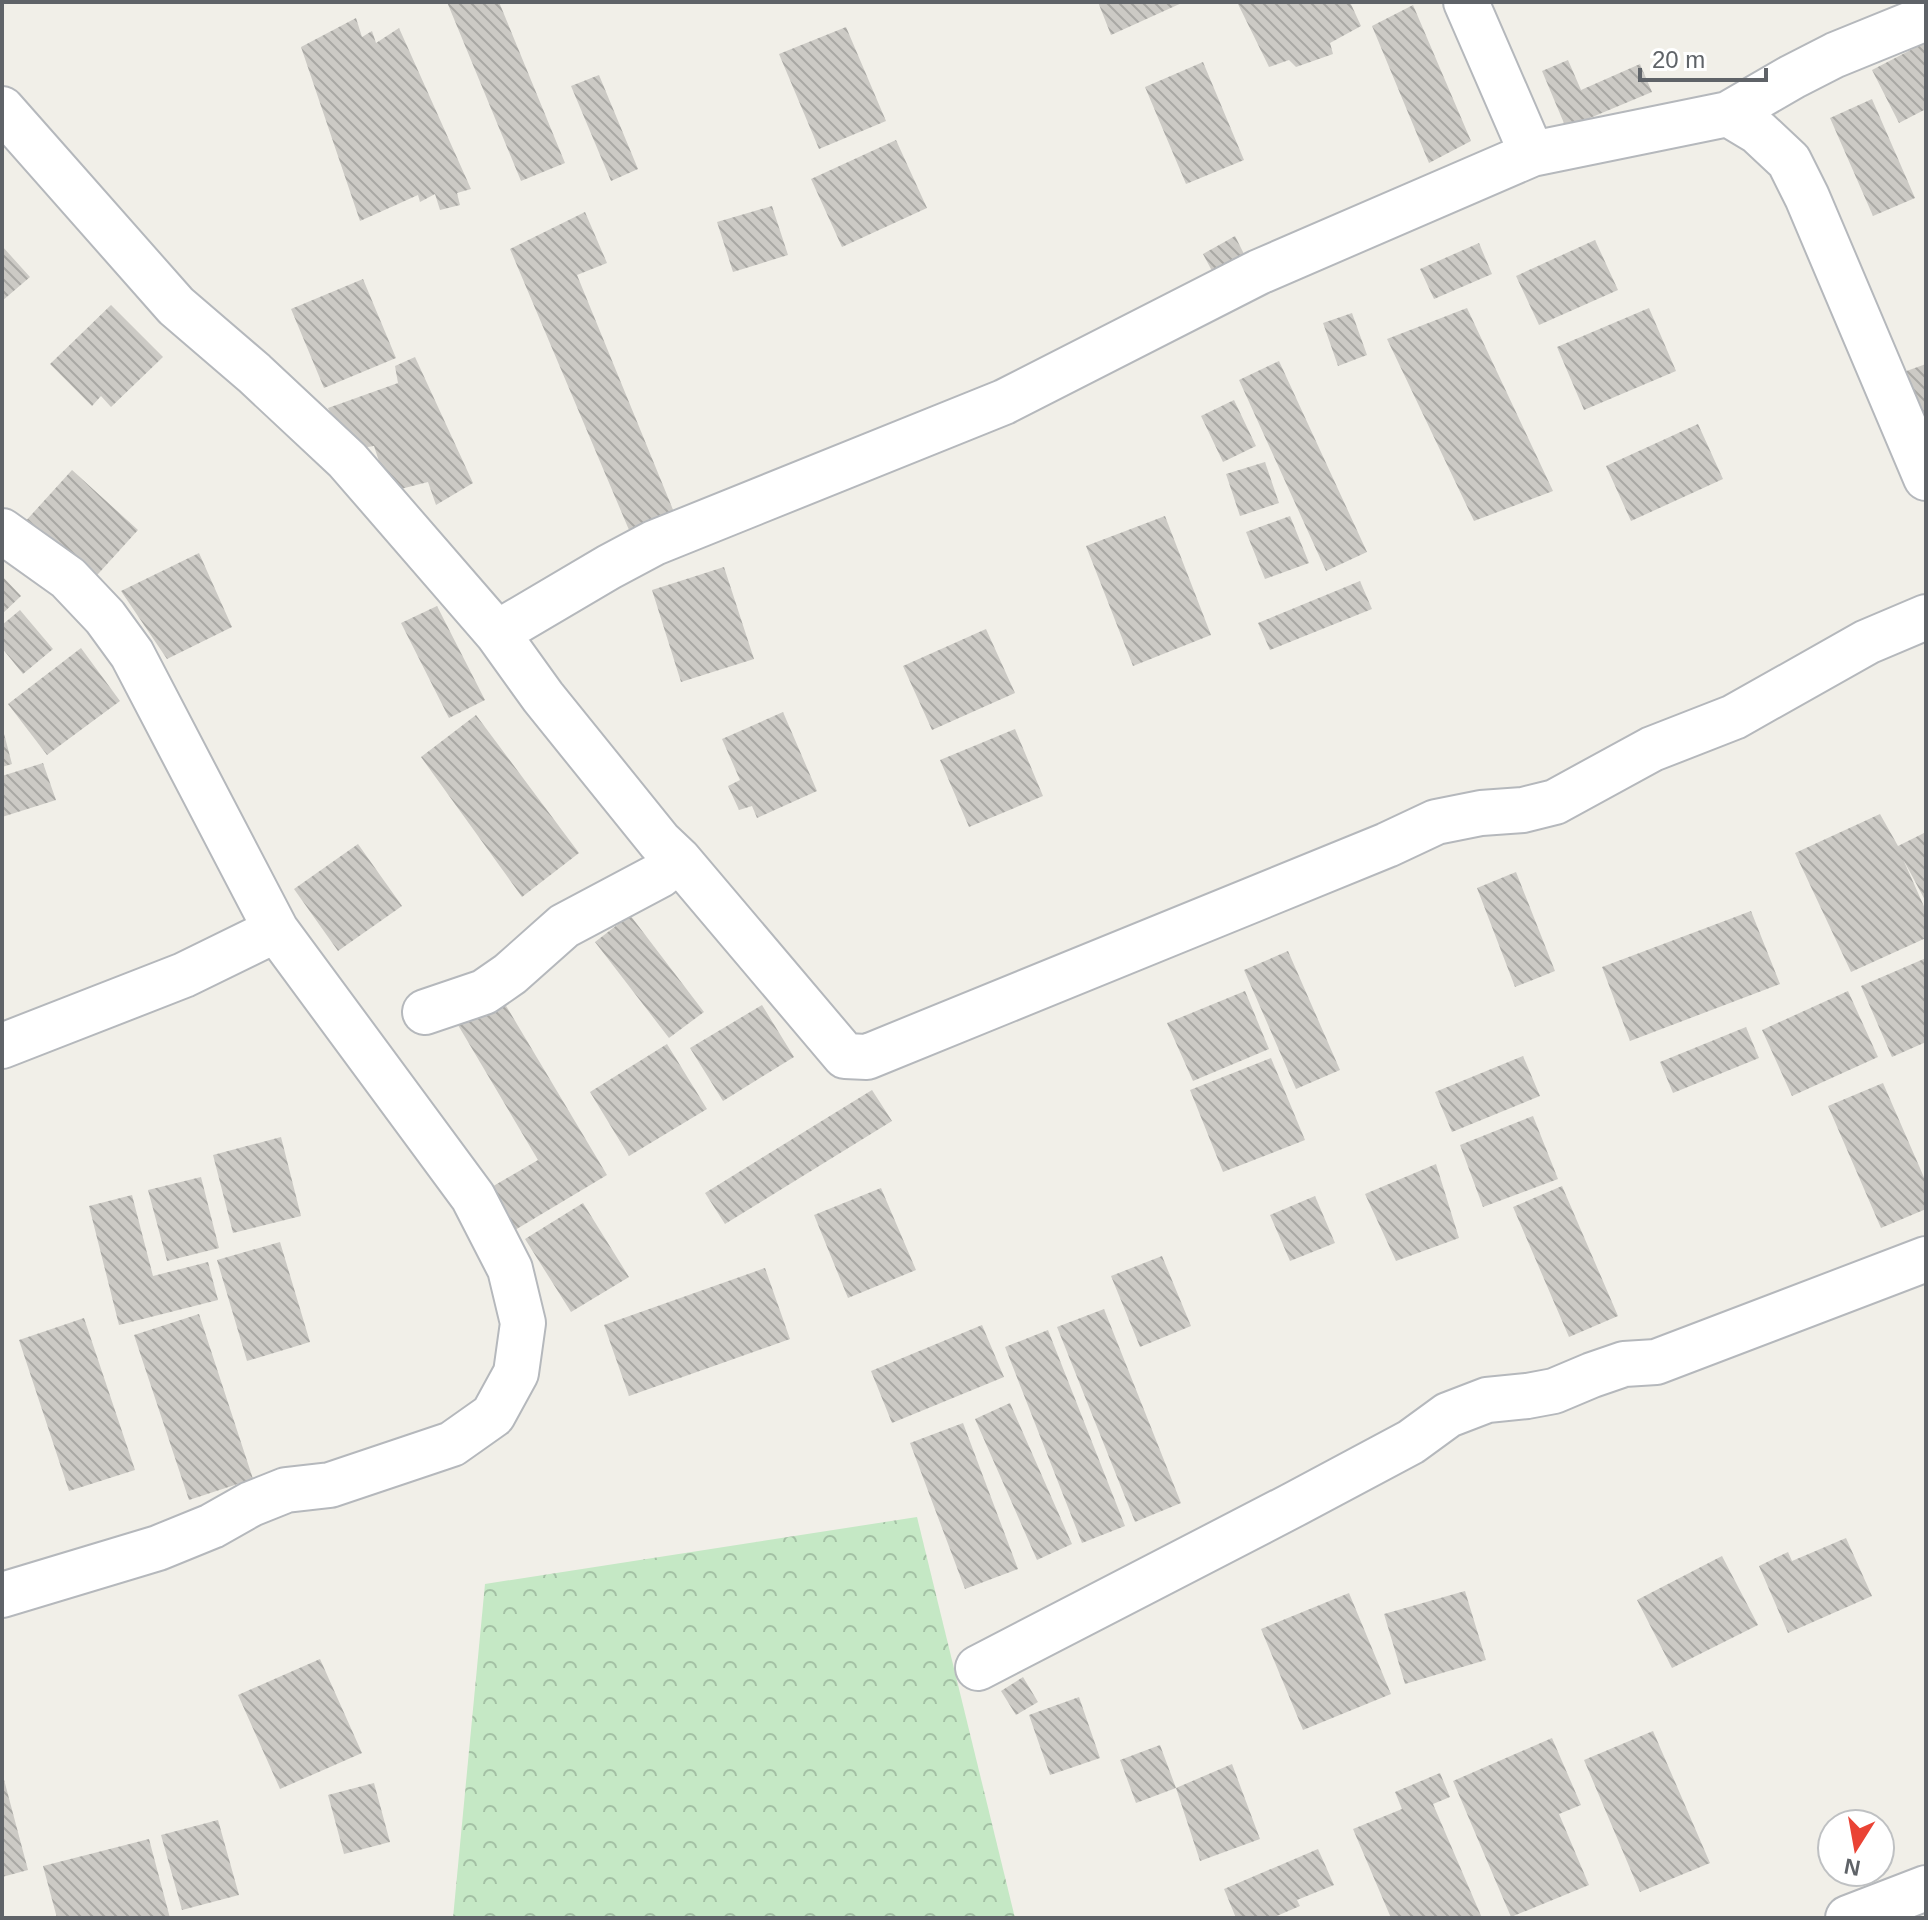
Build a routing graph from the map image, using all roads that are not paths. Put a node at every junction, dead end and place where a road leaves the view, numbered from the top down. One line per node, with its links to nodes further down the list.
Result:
1 (1466, 2): 5 (street)
2 (1926, 18): 4 (street)
3 (2, 109): 9 (street)
4 (1728, 114): 5 (street); 6 (street)
5 (1532, 154): 9 (street)
6 (1926, 478)
7 (2, 531): 11 (street)
8 (1926, 617): 10 (street)
9 (497, 633): 10 (street)
10 (679, 860): 12 (street)
11 (276, 930): 13 (street); 15 (street)
12 (425, 1012)
13 (2, 1046)
14 (1926, 1259): 16 (street)
15 (2, 1595)
16 (978, 1668)
17 (1926, 1888): 18 (street)
18 (1848, 1918)

